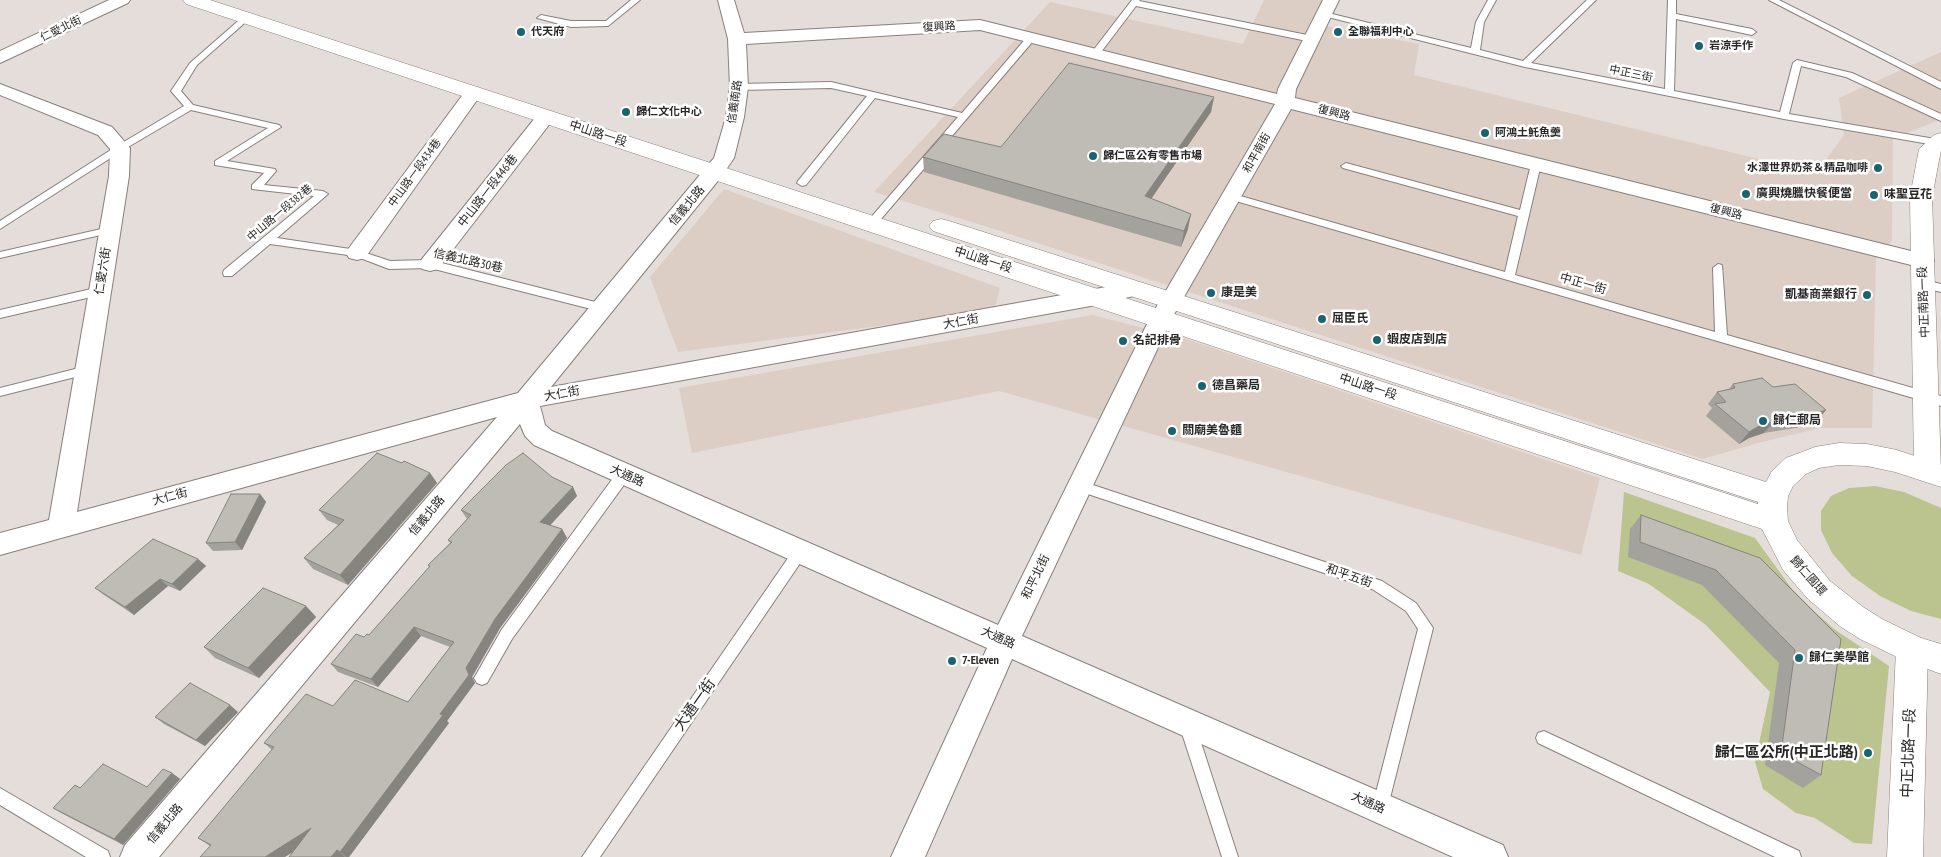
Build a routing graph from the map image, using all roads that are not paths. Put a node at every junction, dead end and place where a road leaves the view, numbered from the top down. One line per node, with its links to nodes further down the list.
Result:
1 (122, 0): 20 (street, 仁愛北街)
2 (192, 0): 11 (main road, 中山路一段)
3 (636, 0): 13 (lane)
4 (726, 0): 16 (street, 信義南路)
5 (1492, 0): 18 (lane)
6 (1592, 0): 21 (lane)
7 (1672, 0): 12 (lane)
8 (1773, 0): 22 (lane)
9 (1136, 1): 17 (lane); 19 (lane)
10 (1328, 7): 17 (street, 和平南街); 18 (lane, 中正三街)
11 (242, 9): 25 (main road, 中山路一段); 29 (lane); 37 (main road, 中山路一段)
12 (1672, 16): 14 (lane); 27 (lane)
13 (541, 18)
14 (1752, 32)
15 (1031, 38): 16 (street, 復興路); 19 (street, 復興路); 30 (lane)
16 (737, 39): 23 (street, 信義南路)
17 (1312, 39): 28 (street, 和平南街)
18 (1475, 52): 21 (lane, 中正三街)
19 (1096, 54): 28 (street, 復興路)
20 (0, 58)
21 (1525, 64): 27 (lane, 中正三街)
22 (1941, 86)
23 (740, 87): 26 (lane); 37 (street, 信義南路)
24 (0, 89): 35 (street)
25 (473, 93): 32 (main road, 中山路一段); 46 (street, 中山路一段434巷)
26 (873, 94): 30 (lane); 39 (lane)
27 (1669, 94): 31 (lane, 中正三街)
28 (1286, 101): 36 (street, 復興路); 40 (street, 和平南街)
29 (190, 107): 35 (lane); 45 (lane, 中山路一段382巷)
30 (964, 116): 42 (lane)
31 (1784, 116): 33 (lane); 34 (lane, 中正三街)
32 (546, 117): 37 (main road, 中山路一段); 48 (street, 中山路一段446巷)
33 (1941, 118)
34 (1939, 142): 52 (main road, 中正南路一段)
35 (120, 148): 43 (lane); 44 (street, 仁愛六街)
36 (1536, 164): 41 (lane); 52 (street, 復興路)
37 (719, 165): 39 (main road, 中山路一段); 42 (main road, 中山路一段); 56 (street, 信義北路)
38 (1346, 166): 41 (lane)
39 (802, 183): 42 (main road, 中山路一段)
40 (1233, 196): 51 (lane, 中正一街); 57 (street, 和平南街)
41 (1524, 214): 51 (lane)
42 (878, 216): 53 (main road, 中山路一段); 55 (main road, 中山路一段)
43 (0, 226)
44 (110, 230): 47 (lane); 54 (street, 仁愛六街)
45 (267, 240): 46 (lane, 信義北路30巷); 50 (lane, 中山路一段382巷)
46 (357, 253): 48 (lane, 信義北路30巷)
47 (0, 254)
48 (430, 264): 56 (lane, 信義北路30巷)
49 (1718, 268): 59 (lane)
50 (228, 273)
51 (1509, 276): 59 (lane, 中正一街)
52 (1929, 278): 62 (main road, 中正南路一段)
53 (1134, 289): 55 (street, 大仁街); 57 (main road, 中山路一段)
54 (100, 291): 58 (lane); 60 (street, 仁愛六街)
55 (1096, 298): 57 (main road, 中山路一段); 63 (street, 大仁街)
56 (603, 308): 63 (street, 信義北路)
57 (1166, 309): 66 (street, 和平北街); 67 (main road, 中山路一段)
58 (0, 314)
59 (1721, 338): 62 (lane, 中正一街)
60 (87, 370): 61 (lane); 68 (street, 仁愛六街)
61 (0, 392)
62 (1934, 399): 64 (main road, 中正南路一段)
63 (526, 400): 65 (street, 大通路); 68 (street, 大仁街); 79 (street, 信義北路)
64 (1934, 473): 67 (main road)
65 (624, 474): 70 (street, 大通路); 73 (lane)
66 (1081, 486): 71 (street, 和平北街); 77 (lane, 和平五街)
67 (1774, 508): 72 (main road, 歸仁圓環)
68 (62, 526): 69 (street, 大仁街)
69 (0, 544)
70 (800, 552): 71 (street, 大通路); 80 (lane, 大通一街)
71 (1005, 641): 74 (street, 大通路); 81 (street, 和平北街)
72 (1927, 654): 85 (main road, 中正北路一段)
73 (482, 678)
74 (1187, 723): 77 (street, 大通路); 82 (lane)
75 (1544, 738): 84 (lane)
76 (0, 796): 78 (lane)
77 (1380, 808): 83 (street, 大通路)
78 (102, 857)
79 (137, 857)
80 (590, 857)
81 (908, 857)
82 (1230, 857)
83 (1491, 857)
84 (1794, 857)
85 (1905, 857)

